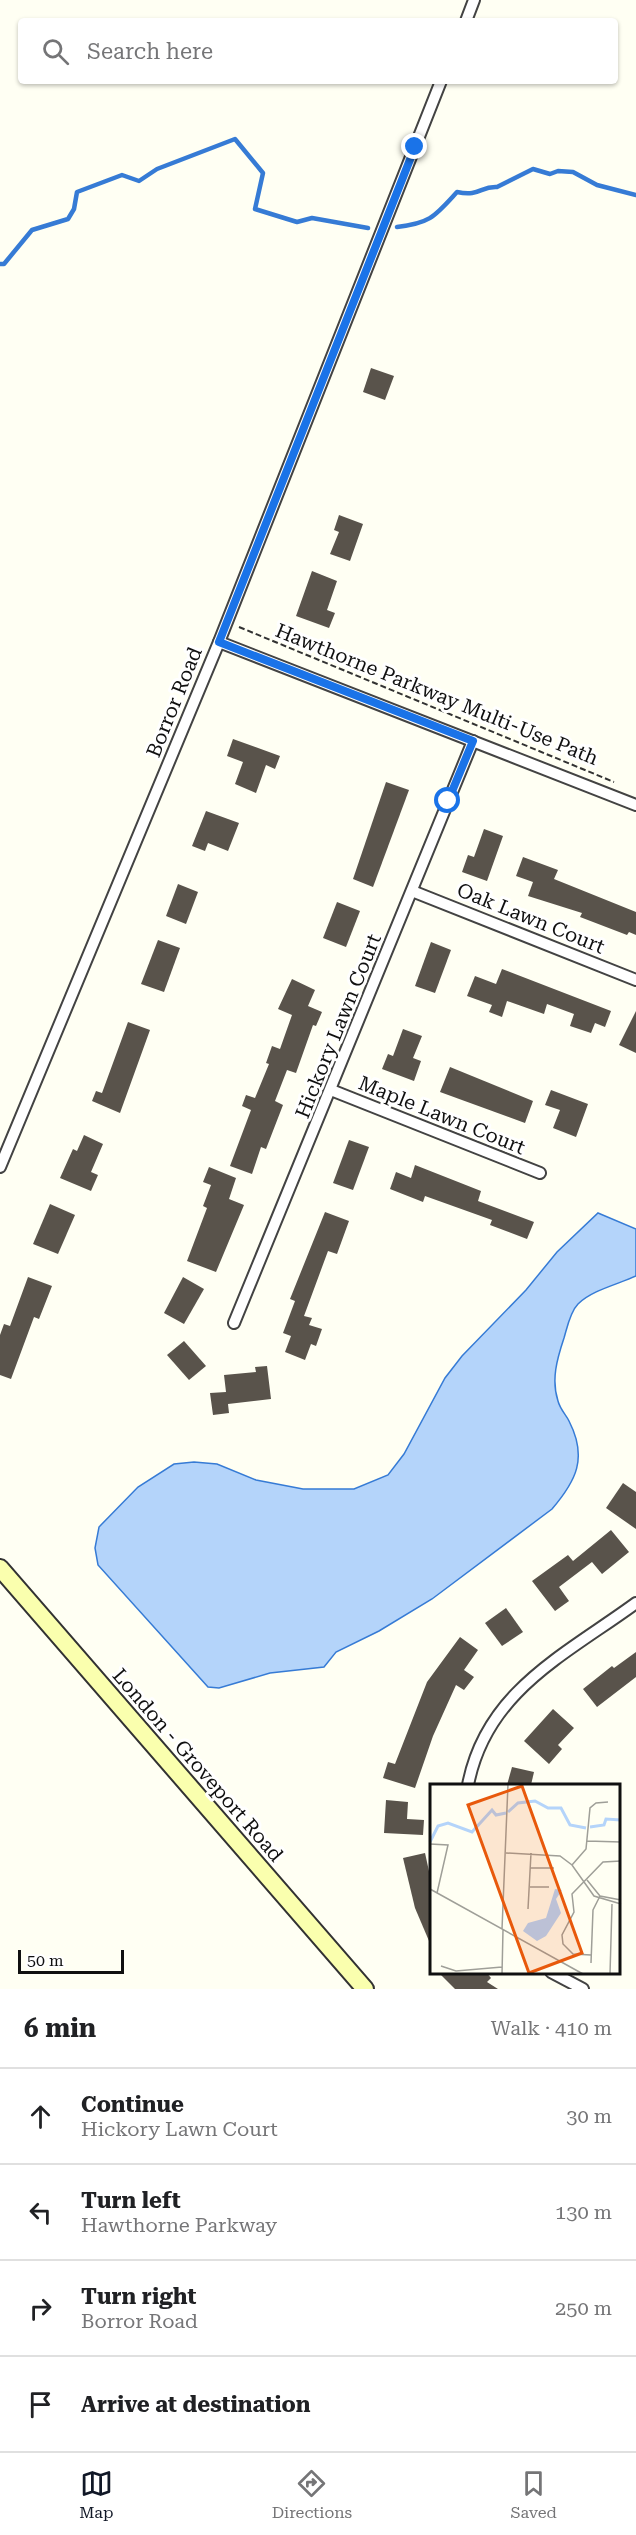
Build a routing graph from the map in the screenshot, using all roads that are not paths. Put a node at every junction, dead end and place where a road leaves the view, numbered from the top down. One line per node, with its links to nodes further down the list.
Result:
1 (474, 0): 2 (street)
2 (467, 18)
3 (440, 84): 4 (street, Borror Road)
4 (219, 642): 5 (street); 10 (street, Borror Road)
5 (473, 741): 6 (street); 7 (street, Hickory Lawn Court)
6 (636, 805)
7 (412, 891): 8 (street, Oak Lawn Court); 9 (street, Hickory Lawn Court)
8 (636, 980)
9 (331, 1090): 11 (street, Maple Lawn Court); 12 (street, Hickory Lawn Court)
10 (0, 1167)
11 (540, 1173)
12 (234, 1323)
13 (0, 1568): 17 (main road, London - Groveport Road)
14 (636, 1604): 15 (street)
15 (468, 1784)
16 (555, 1974): 18 (street)
17 (365, 1989)
18 (583, 1989)

